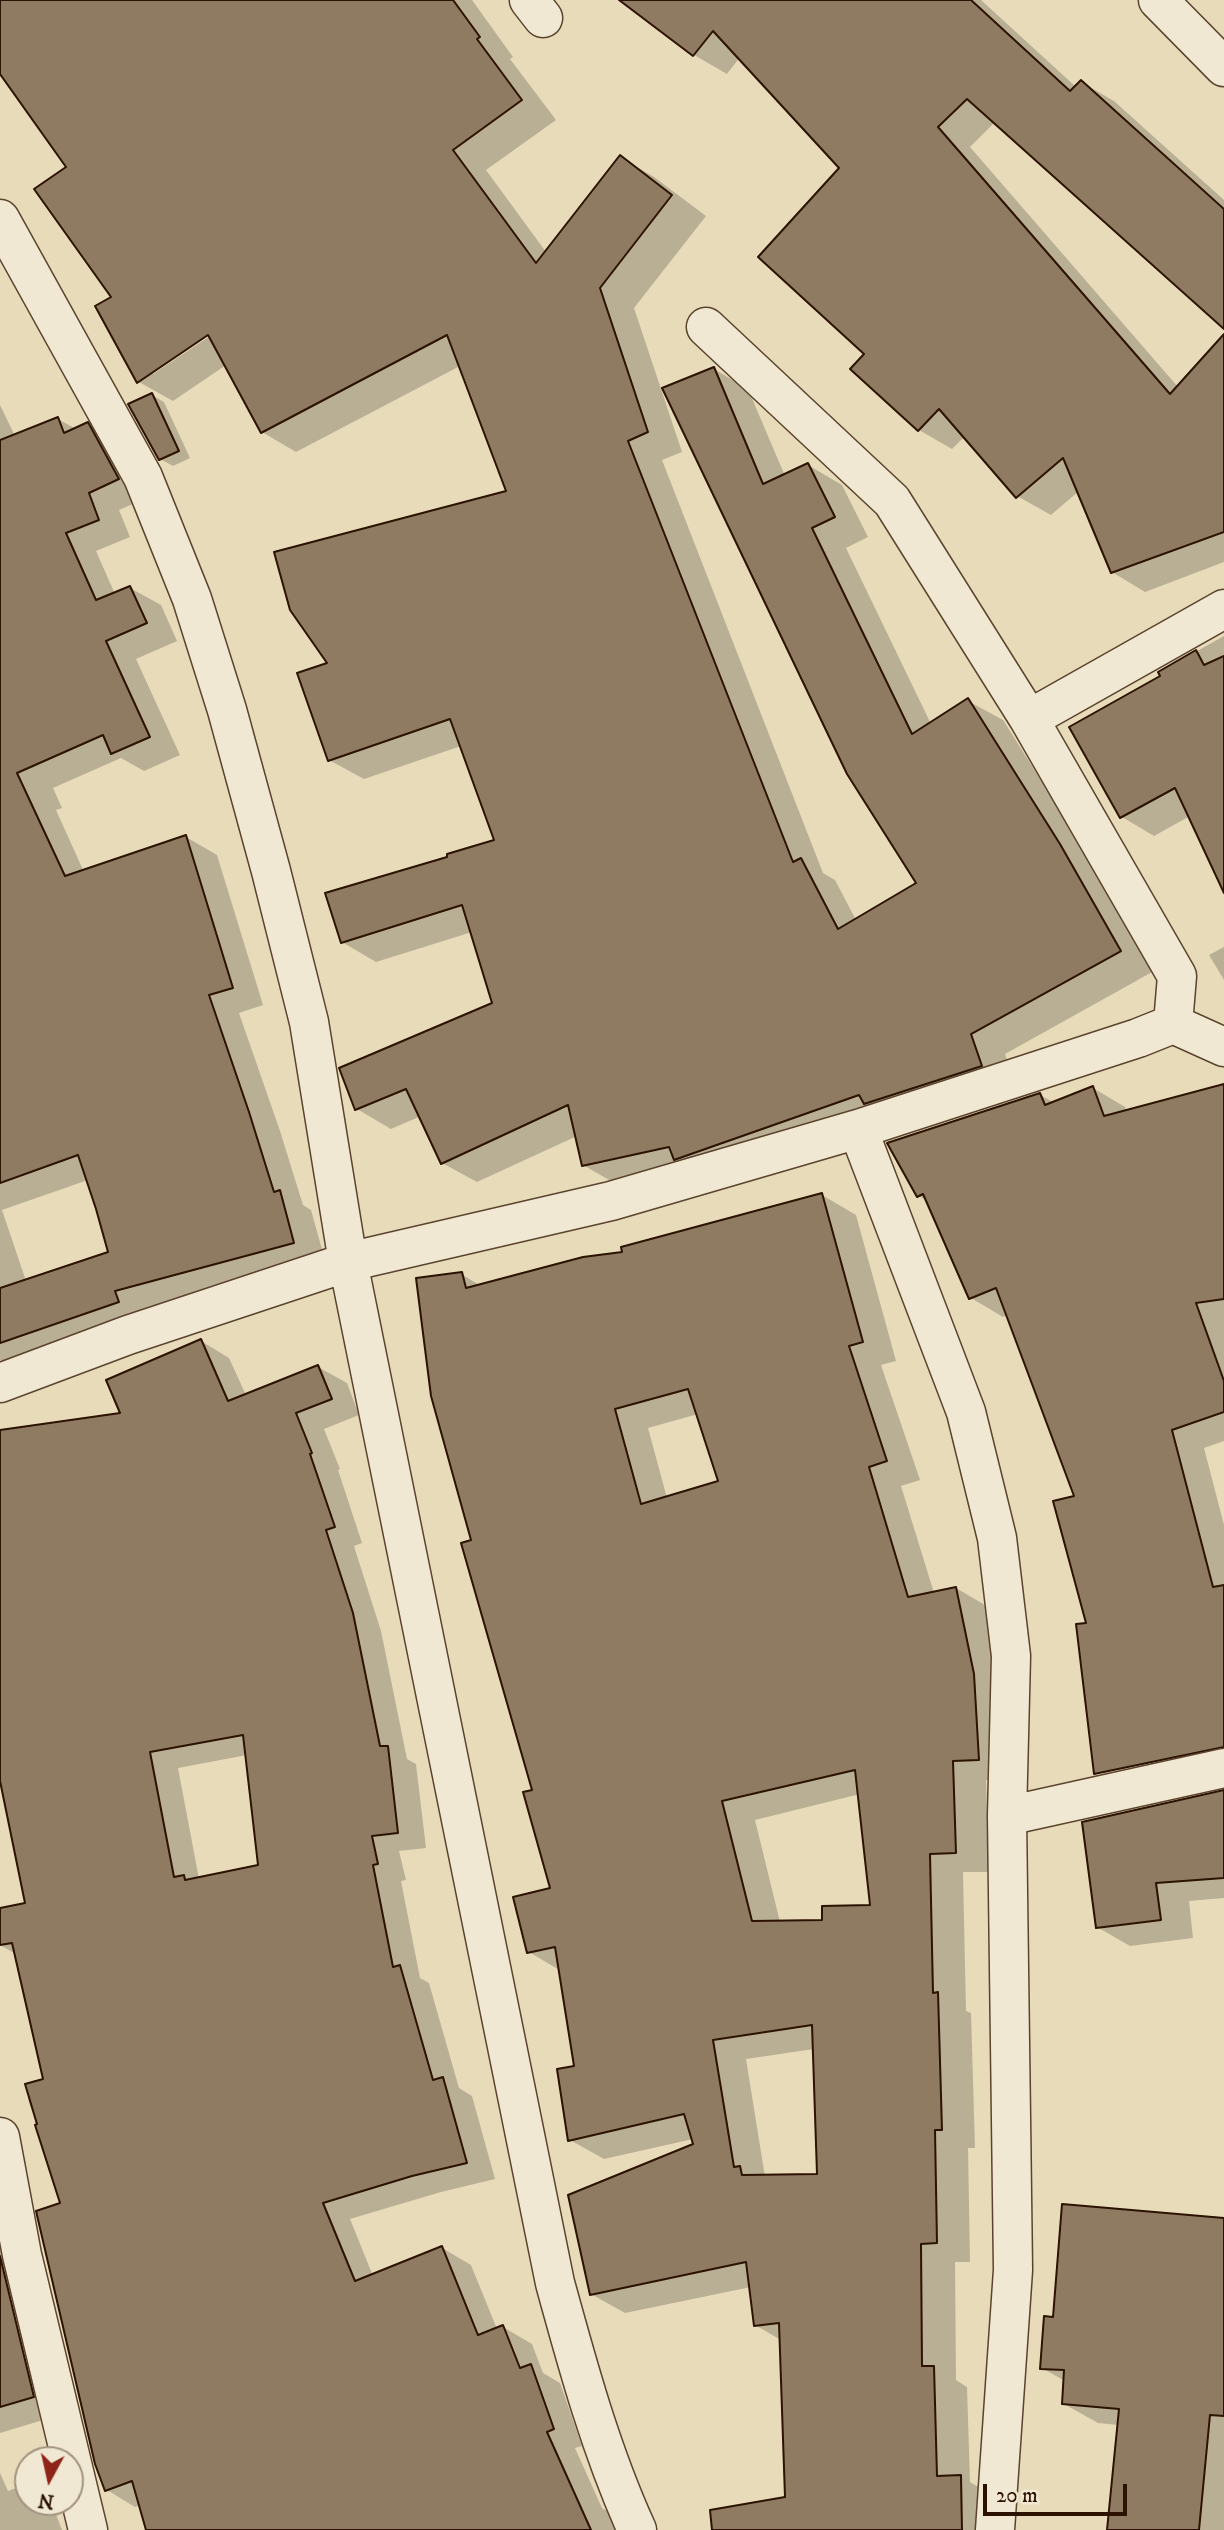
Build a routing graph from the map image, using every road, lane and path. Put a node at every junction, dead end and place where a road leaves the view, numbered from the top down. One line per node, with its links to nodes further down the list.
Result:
1 (1158, 0): 2 (street)
2 (1224, 67)
3 (0, 219): 10 (street)
4 (706, 327): 6 (street)
5 (1224, 609): 6 (street)
6 (1029, 719): 7 (street)
7 (1173, 1024): 8 (street); 9 (street)
8 (1224, 1047)
9 (858, 1129): 10 (street); 13 (street)
10 (348, 1262): 11 (street); 16 (street)
11 (0, 1383)
12 (1224, 1768): 13 (street)
13 (1007, 1816): 17 (street)
14 (0, 2137): 15 (street)
15 (88, 2530)
16 (638, 2530)
17 (995, 2530)

